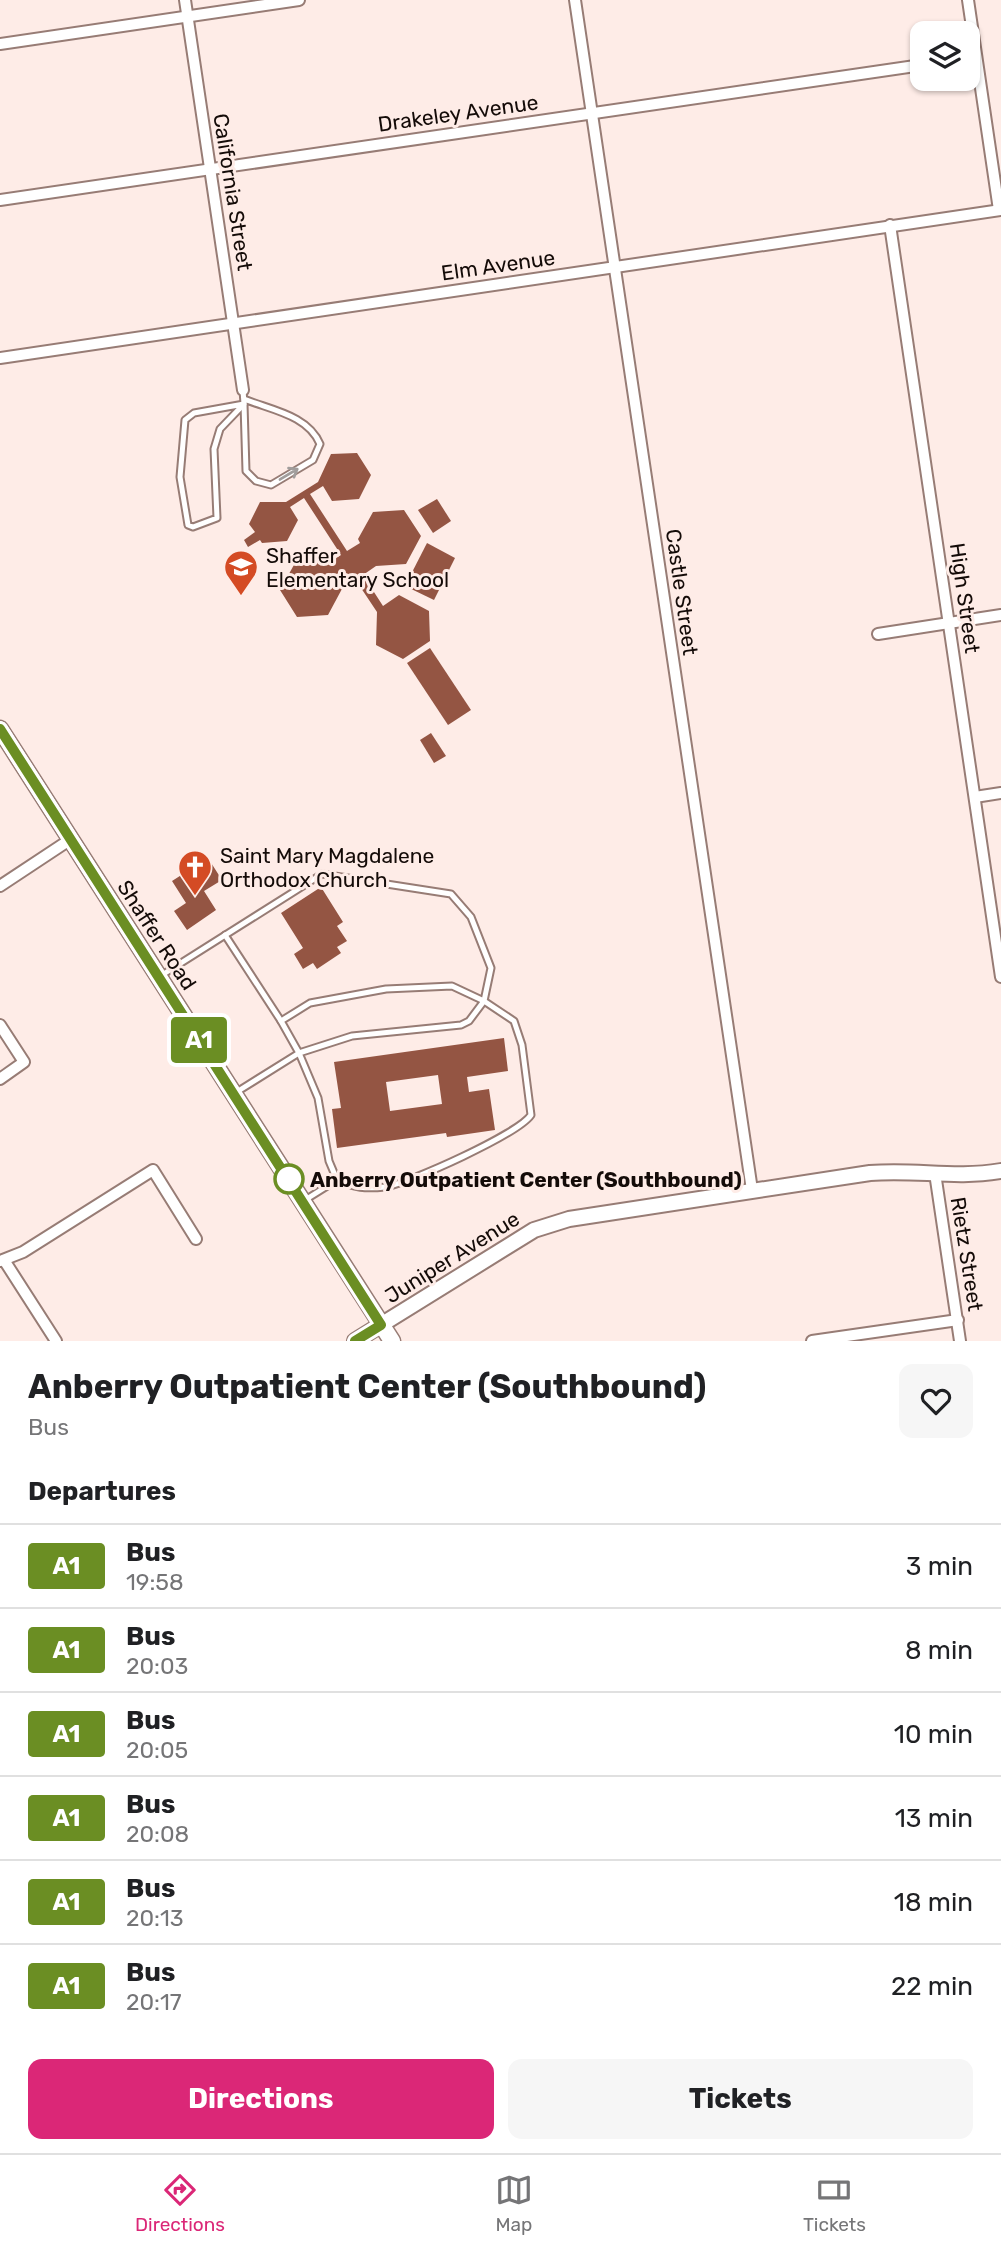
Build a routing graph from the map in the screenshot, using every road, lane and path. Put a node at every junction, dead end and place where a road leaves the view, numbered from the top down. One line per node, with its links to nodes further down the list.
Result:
1 (185, 0): 5 (street, California Street)
2 (299, 0): 5 (street)
3 (575, 0): 10 (street, Castle Street)
4 (968, 0): 6 (street)
5 (187, 16): 7 (street); 11 (street, California Street)
6 (969, 21)
7 (0, 44)
8 (910, 67): 10 (street, Drakeley Avenue)
9 (978, 91): 13 (street)
10 (592, 113): 11 (street, Drakeley Avenue); 15 (street, Castle Street)
11 (210, 169): 12 (street, Drakeley Avenue); 16 (street, California Street)
12 (0, 200)
13 (1000, 210): 14 (street, Elm Avenue)
14 (890, 225): 15 (street, Elm Avenue); 20 (street, High Street)
15 (614, 267): 16 (street, Elm Avenue); 39 (street, Castle Street)
16 (233, 323): 17 (street, Elm Avenue); 18 (street, California Street)
17 (0, 358)
18 (244, 398): 18 (lane, one-way to 18); 18 (lane)
19 (1001, 615): 20 (street)
20 (949, 623): 21 (street); 24 (street, High Street)
21 (878, 634)
22 (0, 729): 25 (main road, Shaffer Road)
23 (1001, 793): 24 (street)
24 (975, 797): 29 (street, High Street)
25 (71, 839): 26 (street); 28 (main road, Shaffer Road)
26 (0, 886)
27 (225, 935): 28 (lane); 30 (lane); 31 (lane)
28 (159, 977): 35 (main road, Shaffer Road)
29 (1001, 977)
30 (484, 1001): 31 (lane); 33 (lane); 38 (lane)
31 (281, 1021): 33 (lane)
32 (0, 1024): 34 (street)
33 (299, 1053): 35 (lane); 38 (lane)
34 (0, 1079)
35 (234, 1094): 40 (main road, Shaffer Road)
36 (1001, 1171): 37 (street, Juniper Avenue)
37 (934, 1174): 39 (street, Juniper Avenue); 43 (street, Rietz Street)
38 (337, 1180): 40 (lane)
39 (752, 1190): 44 (street, Juniper Avenue)
40 (303, 1202): 44 (main road, Shaffer Road)
41 (196, 1239): 42 (street)
42 (2, 1260): 45 (street)
43 (958, 1320): 48 (street); 49 (street, Rietz Street)
44 (381, 1325): 46 (street, Juniper Avenue); 47 (main road, Shaffer Road)
45 (56, 1341)
46 (355, 1341)
47 (392, 1341)
48 (812, 1341)
49 (960, 1341)

